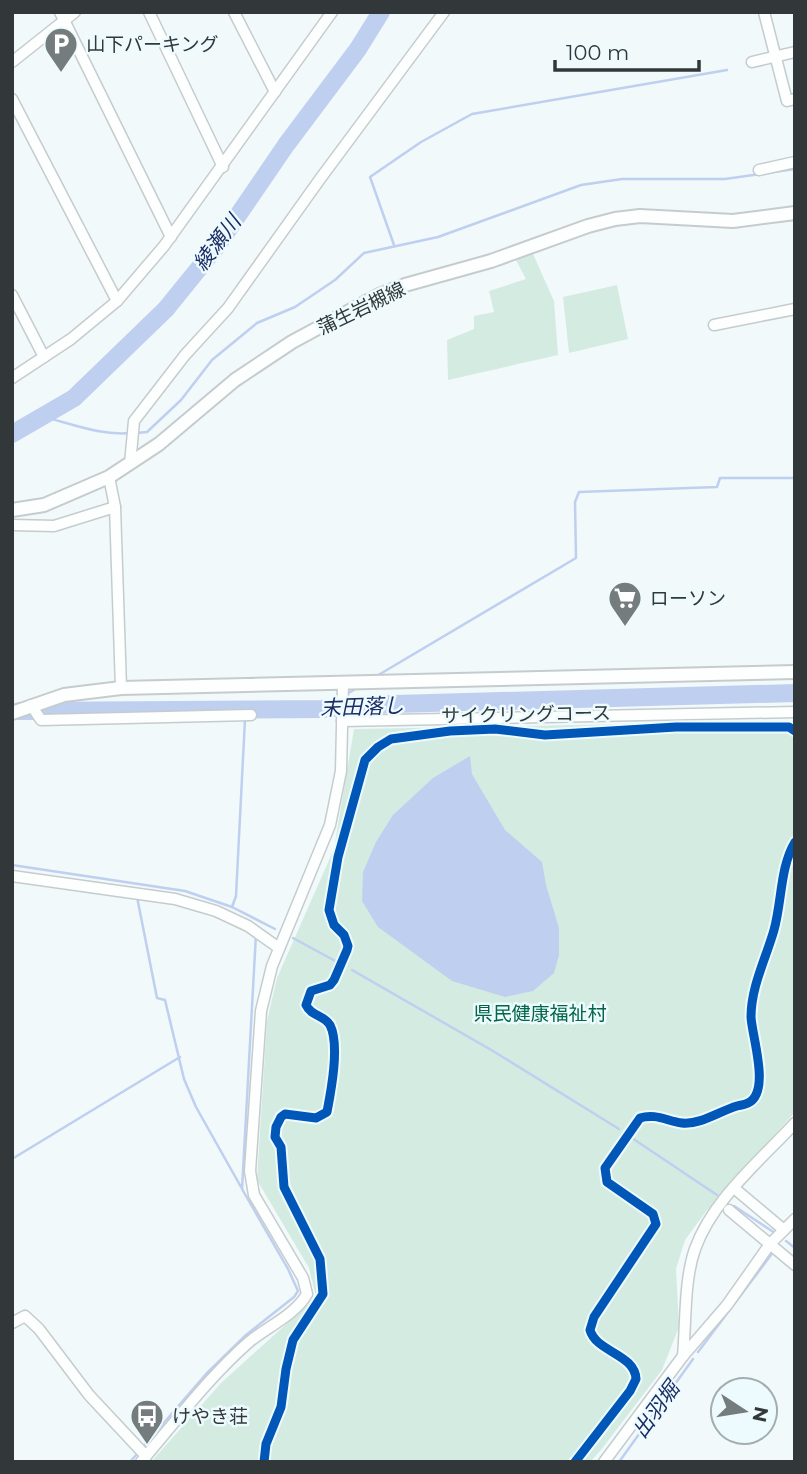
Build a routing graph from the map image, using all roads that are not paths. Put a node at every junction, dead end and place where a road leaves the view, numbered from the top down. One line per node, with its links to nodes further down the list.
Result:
1 (75, 12): 8 (street)
2 (149, 12): 18 (street)
3 (234, 12): 14 (street)
4 (319, 12): 9 (street)
5 (332, 12): 9 (street)
6 (444, 12): 28 (street)
7 (764, 12): 11 (street)
8 (62, 17): 12 (street); 21 (street)
9 (324, 22): 14 (street)
10 (795, 52): 11 (street)
11 (775, 57): 13 (street); 16 (street)
12 (12, 62)
13 (752, 62)
14 (275, 92): 18 (street)
15 (12, 99): 23 (street)
16 (795, 99)
17 (795, 162): 19 (street)
18 (223, 167): 21 (street)
19 (758, 170)
20 (795, 213): 28 (main road, 蒲生岩槻線)
21 (171, 237): 23 (street)
22 (12, 295): 26 (street)
23 (117, 301): 26 (street)
24 (795, 309): 25 (street)
25 (714, 325)
26 (44, 357): 27 (street)
27 (12, 378)
28 (130, 464): 29 (main road, 蒲生岩槻線)
29 (109, 477): 30 (street); 31 (main road, 蒲生岩槻線)
30 (115, 507): 32 (street); 35 (street)
31 (12, 510)
32 (12, 525)
33 (795, 672): 34 (main road)
34 (343, 683): 35 (main road); 40 (street)
35 (121, 688): 36 (main road)
36 (31, 705): 38 (main road); 39 (street)
37 (795, 712): 40 (street)
38 (12, 713)
39 (251, 715)
40 (342, 721): 42 (street)
41 (12, 876): 42 (street)
42 (279, 948): 52 (street)
43 (795, 1123): 44 (street)
44 (734, 1188): 47 (street); 51 (street)
45 (729, 1210): 48 (street)
46 (795, 1219): 47 (street)
47 (784, 1230): 48 (street)
48 (770, 1244): 49 (street); 51 (street)
49 (795, 1265)
50 (12, 1323): 52 (street)
51 (683, 1356): 53 (street)
52 (144, 1459)
53 (604, 1462)

